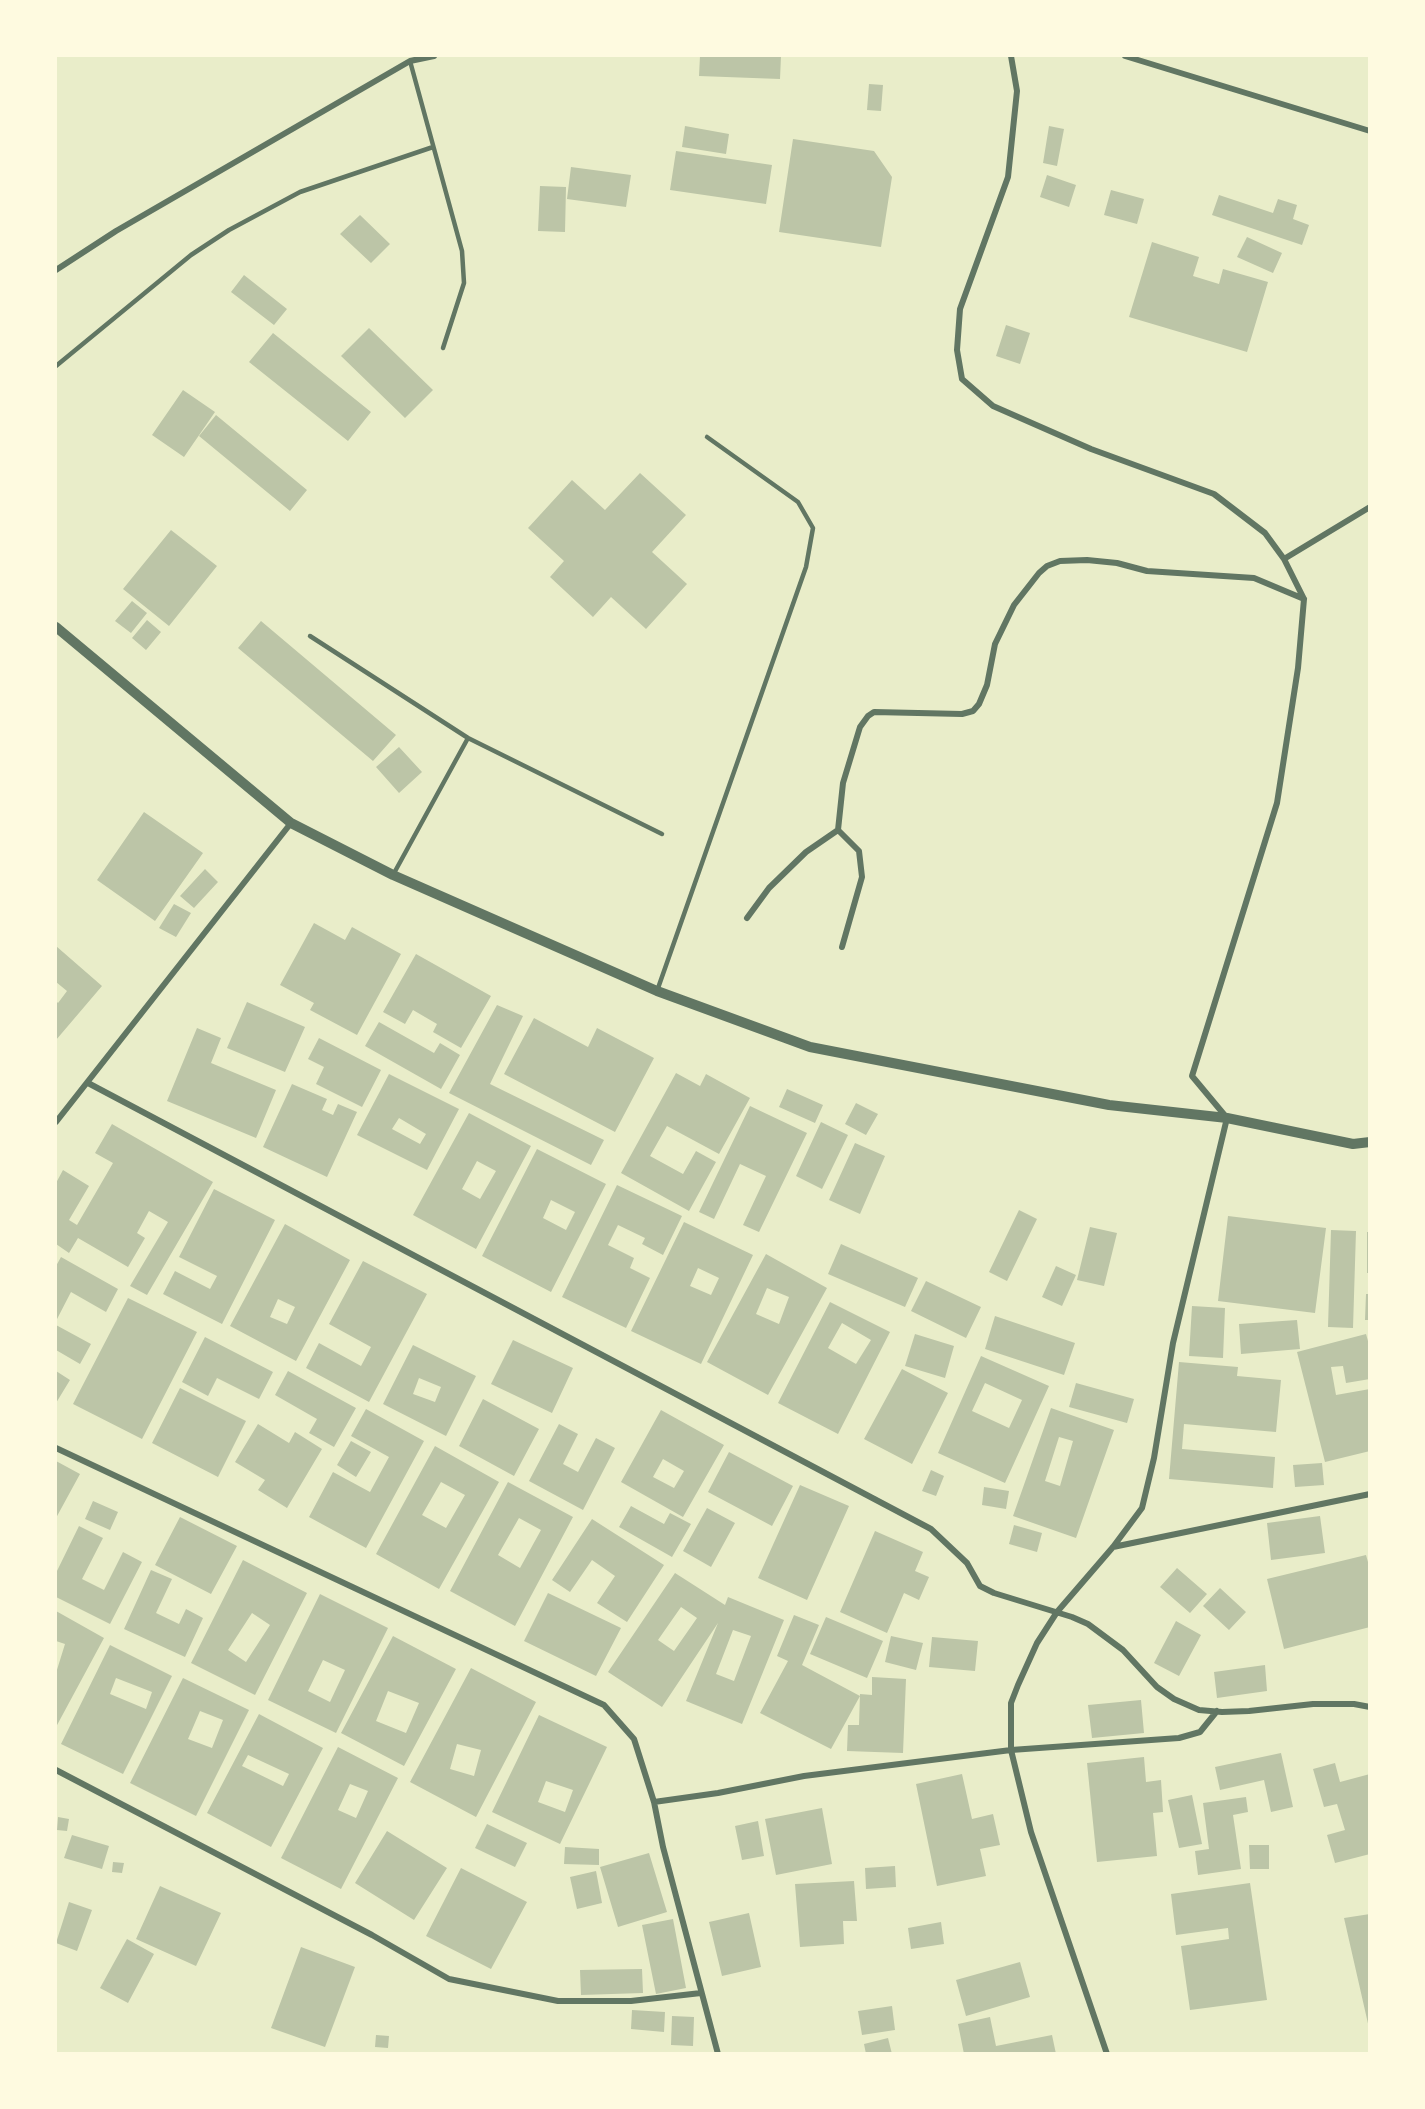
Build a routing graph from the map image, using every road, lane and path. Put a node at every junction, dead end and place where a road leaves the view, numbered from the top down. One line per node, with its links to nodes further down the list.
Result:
1 (434, 56): 4 (street)
2 (1011, 56): 12 (street)
3 (1125, 56): 5 (street)
4 (410, 61): 6 (lane); 7 (street)
5 (1370, 131)
6 (433, 147): 8 (lane); 9 (lane)
7 (56, 270)
8 (444, 348)
9 (56, 366)
10 (707, 437): 23 (lane)
11 (1370, 507): 12 (street)
12 (1284, 559): 13 (street)
13 (1304, 599): 18 (street); 25 (street)
14 (56, 627): 17 (street)
15 (310, 636): 16 (lane)
16 (468, 738): 19 (lane); 20 (lane)
17 (291, 823): 20 (street); 24 (street)
18 (838, 830): 21 (street); 22 (street)
19 (662, 834)
20 (393, 875): 23 (street)
21 (747, 918)
22 (842, 947)
23 (657, 992): 25 (street)
24 (88, 1083): 26 (street); 31 (street)
25 (1227, 1119): 27 (street); 30 (street)
26 (56, 1122)
27 (1370, 1142)
28 (56, 1448): 36 (street)
29 (1370, 1494): 30 (street)
30 (1113, 1547): 31 (street)
31 (1057, 1612): 33 (street); 34 (street)
32 (1370, 1707): 33 (street)
33 (1217, 1712): 34 (street)
34 (1011, 1750): 36 (street); 39 (street)
35 (56, 1770): 37 (street)
36 (654, 1803): 37 (street)
37 (701, 1993): 38 (street)
38 (718, 2054)
39 (1107, 2054)

